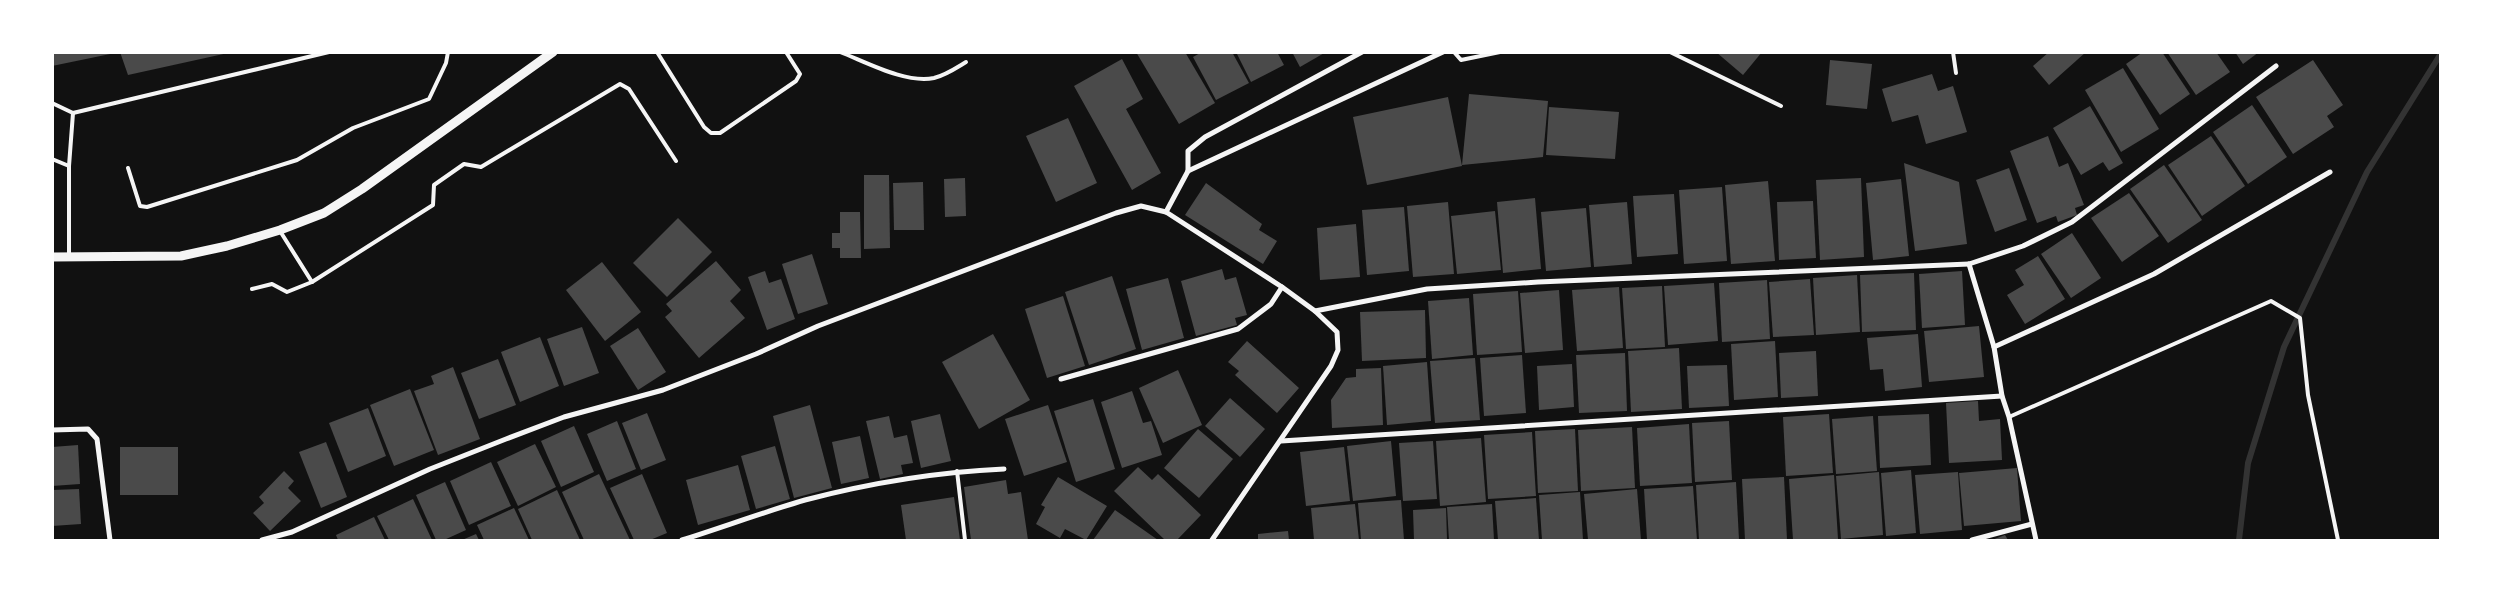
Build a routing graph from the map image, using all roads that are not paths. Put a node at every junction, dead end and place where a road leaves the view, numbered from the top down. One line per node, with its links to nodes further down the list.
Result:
1 (329, 52): 18 (lane)
2 (448, 52): 22 (lane)
3 (553, 52): 26 (street)
4 (657, 52): 5 (lane)
5 (786, 52)
6 (840, 52): 13 (lane)
7 (1362, 52): 23 (street)
8 (1443, 52): 23 (street)
9 (1454, 52): 10 (lane)
10 (1500, 52)
11 (1670, 52): 17 (lane)
12 (1953, 52): 15 (lane)
13 (966, 62)
14 (2276, 66): 29 (street)
15 (1956, 73)
16 (52, 103): 18 (lane)
17 (1781, 106)
18 (73, 113): 21 (lane)
19 (52, 159): 21 (lane)
20 (676, 161): 30 (lane)
21 (69, 166): 28 (lane)
22 (128, 168)
23 (1188, 171): 25 (street)
24 (2330, 172): 34 (street)
25 (1166, 212): 31 (street); 44 (street)
26 (280, 230): 28 (street); 30 (lane)
27 (52, 257): 28 (street)
28 (69, 257)
29 (1969, 264): 33 (street); 34 (street)
30 (312, 282): 32 (lane)
31 (1282, 287): 33 (street); 35 (street)
32 (252, 289)
33 (1315, 311): 39 (street)
34 (1994, 347): 36 (street)
35 (1061, 379)
36 (2002, 396): 37 (street); 39 (street)
37 (2009, 417): 42 (street); 50 (lane)
38 (52, 430): 43 (street)
39 (1281, 441): 47 (street)
40 (1004, 469): 41 (street)
41 (957, 471): 45 (street); 46 (lane)
42 (2032, 524): 48 (street); 49 (street)
43 (110, 540)
44 (262, 540)
45 (682, 540)
46 (965, 540)
47 (1212, 540)
48 (1972, 540)
49 (2036, 540)
50 (2338, 540)

